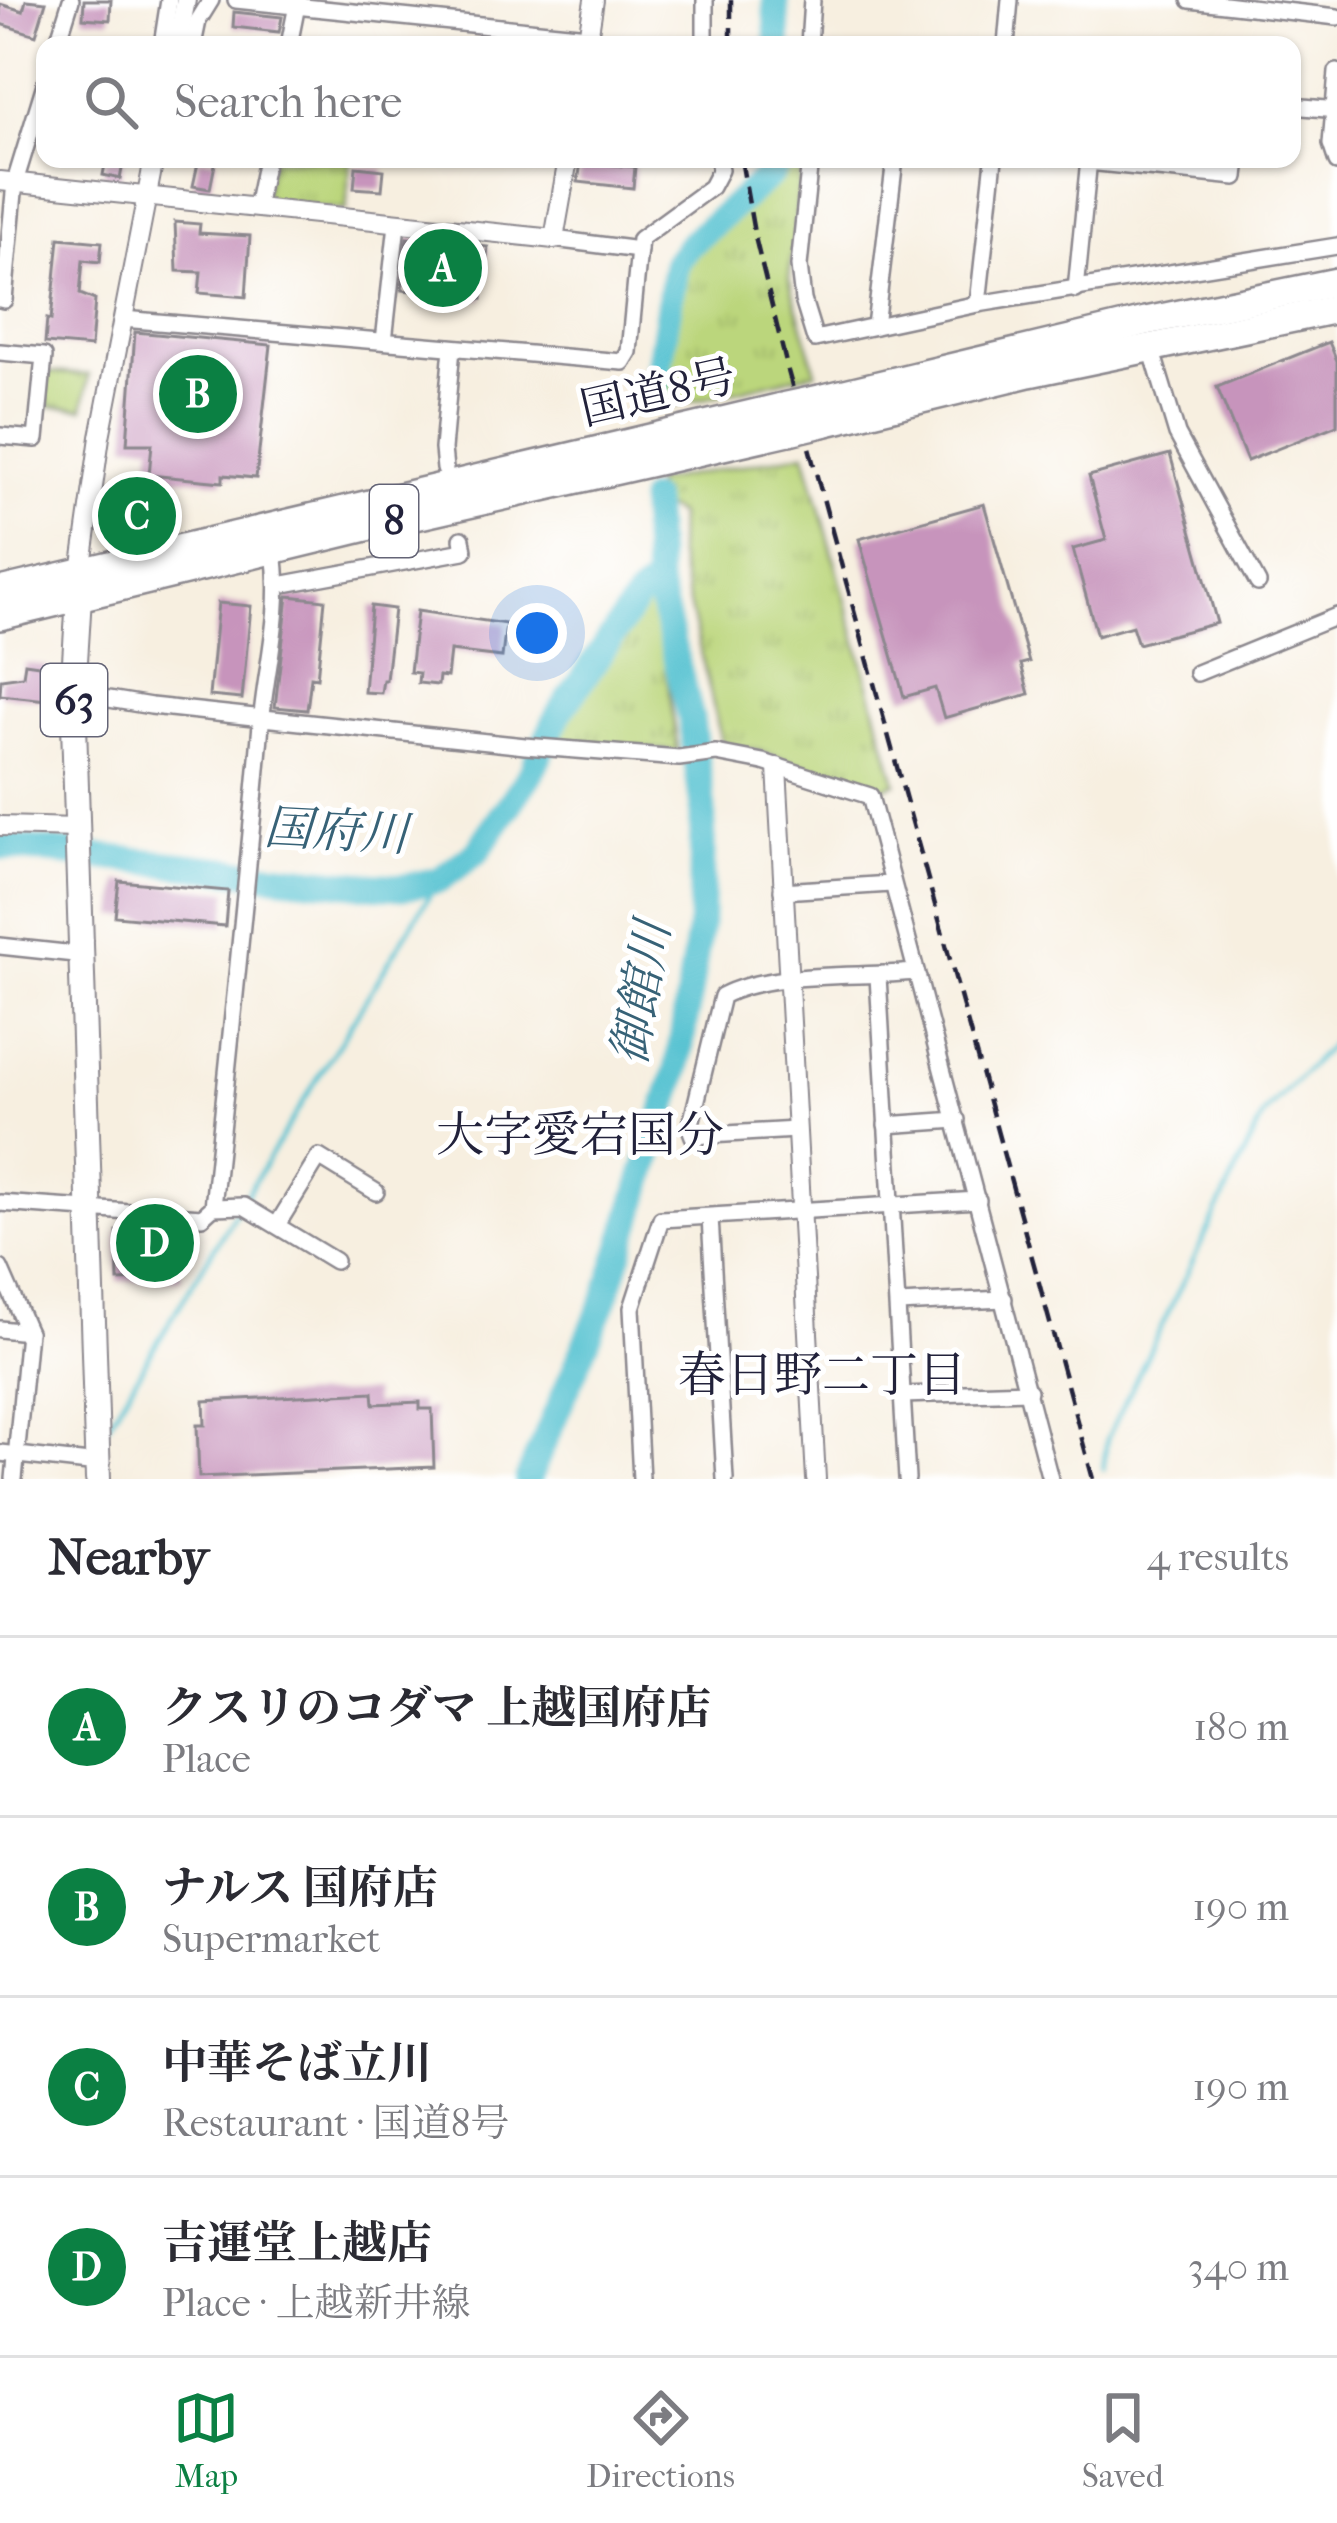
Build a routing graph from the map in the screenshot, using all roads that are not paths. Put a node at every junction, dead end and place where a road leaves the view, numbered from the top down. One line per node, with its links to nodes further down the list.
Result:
1 (70, 0): 13 (street)
2 (169, 0): 14 (street)
3 (187, 0): 15 (street)
4 (211, 0): 16 (street)
5 (236, 0): 11 (street)
6 (594, 0): 19 (street)
7 (705, 0): 20 (street)
8 (812, 0): 21 (street)
9 (1010, 0): 22 (street)
10 (1190, 0): 12 (street)
11 (297, 3): 17 (street); 18 (street)
12 (1337, 17)
13 (60, 36)
14 (163, 36)
15 (179, 36)
16 (195, 36)
17 (291, 36)
18 (550, 36)
19 (589, 36)
20 (705, 36)
21 (810, 36)
22 (1007, 36)
23 (1337, 72): 26 (street)
24 (1301, 107): 26 (street)
25 (36, 108): 38 (street)
26 (1335, 110): 27 (street)
27 (1337, 162)
28 (152, 168): 39 (street)
29 (264, 168): 40 (street)
30 (566, 168): 42 (street)
31 (718, 168): 44 (street)
32 (809, 168): 51 (street)
33 (894, 168): 51 (street)
34 (993, 168): 48 (street)
35 (1087, 168): 46 (street)
36 (1158, 168): 37 (street)
37 (1237, 168)
38 (8, 182): 39 (street); 47 (street)
39 (146, 197): 40 (street); 50 (street)
40 (256, 208): 41 (street)
41 (397, 224): 42 (street); 52 (street)
42 (554, 239): 44 (street)
43 (1337, 246): 46 (street)
44 (639, 250): 53 (street)
45 (1337, 282): 56 (highway, 国道8号 / 8)
46 (1076, 290): 48 (street)
47 (0, 299)
48 (978, 304): 51 (street)
49 (1337, 309): 54 (highway, 国道8号 / 8)
50 (123, 319): 52 (street); 64 (street)
51 (875, 326)
52 (385, 341): 53 (street)
53 (452, 348): 59 (street)
54 (1151, 348): 56 (highway, 国道8号 / 8); 62 (street)
55 (0, 352): 58 (street)
56 (821, 411): 57 (highway, 国道8号 / 8, bridge)
57 (786, 419): 61 (highway, 国道8号 / 8); 64 (highway, 国道8号 / 8)
58 (0, 436)
59 (445, 470)
60 (462, 538): 63 (street)
61 (274, 552): 63 (street); 64 (highway, 国道8号 / 8)
62 (1258, 583)
63 (279, 585): 70 (street)
64 (80, 586): 65 (highway, 国道8号 / 8); 66 (highway, 国道8号 / 8); 69 (main road, 63)
65 (0, 591)
66 (0, 616)
67 (1337, 616): 68 (street)
68 (1197, 673)
69 (74, 694): 70 (street); 73 (main road, 63)
70 (262, 718): 71 (street); 88 (street)
71 (777, 767): 74 (street); 75 (street)
72 (0, 826): 73 (street)
73 (78, 828): 77 (main road, 63)
74 (891, 884): 75 (street); 78 (street)
75 (782, 891): 80 (street)
76 (0, 946): 77 (street)
77 (84, 956): 90 (main road, 63)
78 (915, 972): 79 (street); 81 (street)
79 (878, 976): 80 (street); 82 (street)
80 (788, 981): 83 (street); 83 (street)
81 (957, 1120): 82 (street); 85 (street)
82 (886, 1124): 87 (street)
83 (796, 1130): 89 (street)
84 (376, 1192): 92 (street)
85 (978, 1200): 87 (street); 95 (street)
86 (0, 1203): 90 (street)
87 (891, 1206): 89 (street); 96 (street)
88 (213, 1207): 90 (street); 92 (street)
89 (800, 1211): 91 (street); 106 (street)
90 (90, 1212): 102 (main road, 63)
91 (710, 1216): 104 (street); 105 (street)
92 (277, 1226): 93 (street)
93 (335, 1261)
94 (0, 1268): 98 (street)
95 (1004, 1299): 96 (street); 99 (street)
96 (898, 1304): 100 (street)
97 (0, 1329): 98 (street)
98 (28, 1332): 101 (street)
99 (1029, 1391): 100 (street); 108 (street)
100 (902, 1395): 107 (street)
101 (8, 1454): 102 (street); 103 (street)
102 (98, 1471)
103 (14, 1479)
104 (641, 1479)
105 (725, 1479)
106 (816, 1479)
107 (907, 1479)
108 (1050, 1479)

